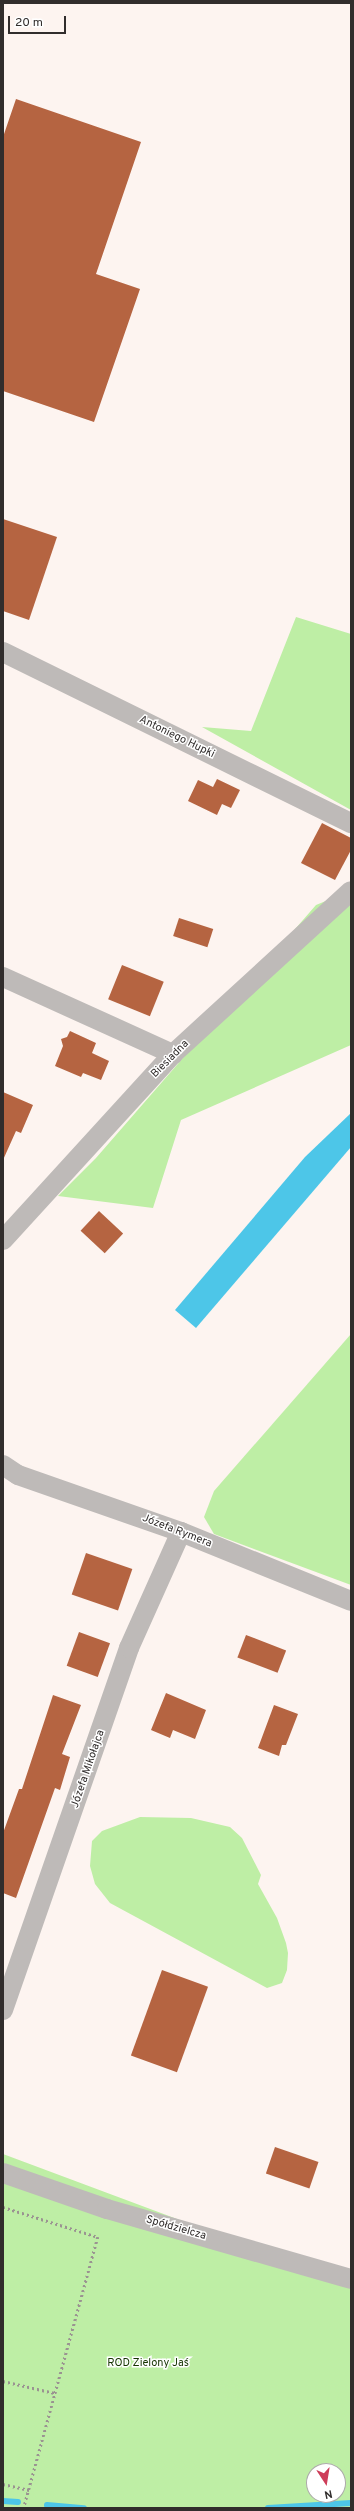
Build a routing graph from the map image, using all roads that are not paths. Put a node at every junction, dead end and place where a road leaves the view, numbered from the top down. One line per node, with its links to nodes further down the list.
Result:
1 (3, 652): 2 (street, Antoniego Hupki)
2 (351, 823)
3 (351, 891): 5 (street, Biesiadna)
4 (3, 977): 5 (street)
5 (173, 1054): 6 (street, Biesiadna)
6 (3, 1240)
7 (3, 1465): 8 (street, Józefa Rymera)
8 (182, 1532): 9 (street, Józefa Rymera); 10 (street, Józefa Mikołajca)
9 (351, 1601)
10 (3, 2010)
11 (3, 2173): 12 (street, Spółdzielcza)
12 (351, 2279)

